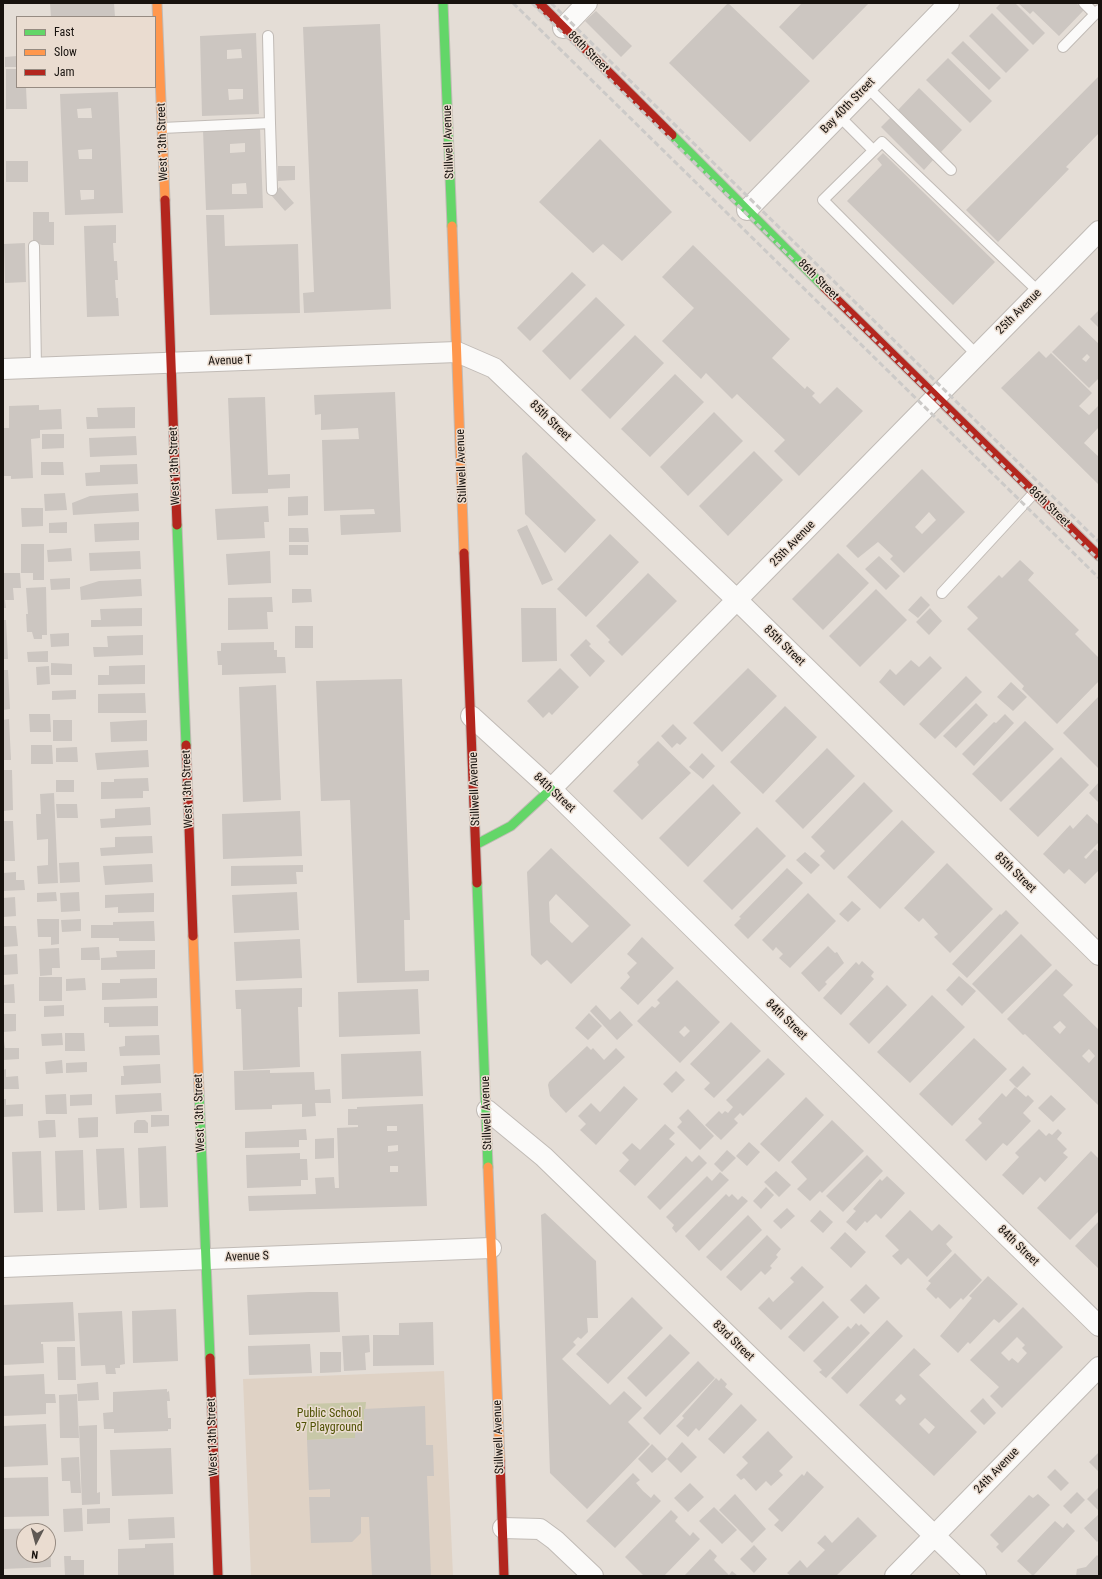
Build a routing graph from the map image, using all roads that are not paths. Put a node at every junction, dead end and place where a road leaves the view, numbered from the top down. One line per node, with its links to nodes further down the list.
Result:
1 (157, 3): 14 (main road, West 13th Street)
2 (443, 3): 22 (main road, Stillwell Avenue)
3 (539, 3): 8 (main road, 86th Street)
4 (587, 3): 8 (street)
5 (949, 3): 11 (street, Bay 40th Street)
6 (1084, 3): 7 (lane)
7 (1097, 12): 10 (lane)
8 (563, 28): 18 (main road, 86th Street)
9 (268, 36): 13 (lane)
10 (1063, 47)
11 (867, 87): 12 (street, Bay 40th Street); 16 (lane)
12 (839, 116): 15 (lane); 18 (street, Bay 40th Street)
13 (270, 123): 14 (lane); 17 (lane)
14 (162, 128): 24 (main road, West 13th Street)
15 (874, 150): 21 (lane); 23 (lane)
16 (951, 170)
17 (272, 190)
18 (747, 210): 27 (main road, 86th Street)
19 (1099, 231): 21 (street, 25th Avenue)
20 (34, 246): 25 (lane)
21 (1039, 292): 23 (street, 25th Avenue)
22 (457, 352): 24 (street, Avenue T); 31 (street, 85th Street); 32 (main road, Stillwell Avenue)
23 (978, 355): 27 (street, 25th Avenue)
24 (171, 363): 25 (street, Avenue T); 38 (main road, West 13th Street)
25 (36, 368): 26 (street, Avenue T)
26 (3, 369)
27 (936, 398): 28 (main road, 86th Street); 31 (street, 25th Avenue)
28 (1034, 493): 29 (main road, 86th Street); 30 (lane)
29 (1099, 556)
30 (942, 593)
31 (737, 600): 33 (street, 25th Avenue); 35 (street, 85th Street)
32 (471, 716): 33 (street, 84th Street); 34 (main road, Stillwell Avenue)
33 (551, 789): 34 (main road, 25th Avenue); 40 (street, 84th Street)
34 (477, 844): 36 (main road, Stillwell Avenue)
35 (1099, 955)
36 (487, 1110): 37 (main road, Stillwell Avenue); 43 (street, 83rd Street)
37 (491, 1248): 38 (street, Avenue S); 42 (main road, Stillwell Avenue)
38 (206, 1259): 39 (street, Avenue S); 44 (main road, West 13th Street)
39 (3, 1267)
40 (1099, 1326)
41 (1099, 1367): 43 (street, 24th Avenue)
42 (503, 1528): 45 (main road, Stillwell Avenue); 46 (street)
43 (934, 1536): 47 (street, 24th Avenue); 48 (street, 83rd Street)
44 (218, 1576)
45 (504, 1576)
46 (593, 1576)
47 (895, 1576)
48 (976, 1576)

